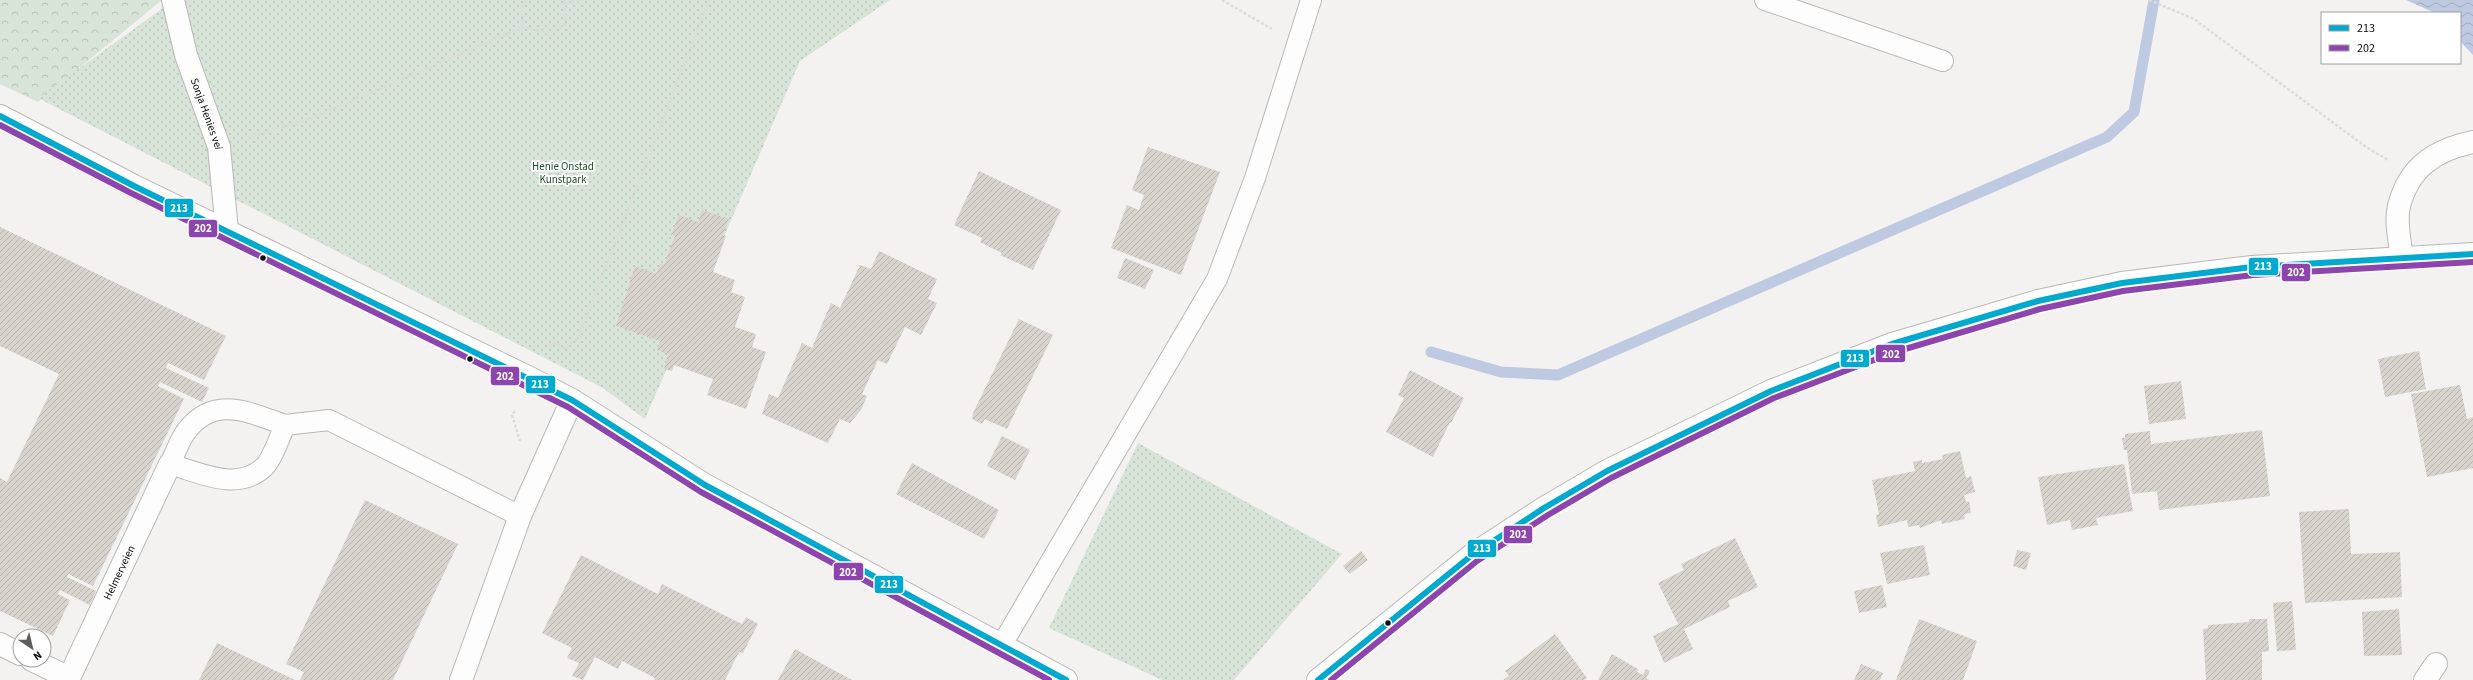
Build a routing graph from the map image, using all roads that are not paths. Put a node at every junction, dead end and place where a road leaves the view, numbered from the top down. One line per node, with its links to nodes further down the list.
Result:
1 (173, 0): 7 (street, Sonja Henies vei)
2 (1311, 0): 15 (lane)
3 (1765, 0): 4 (lane)
4 (1943, 61)
5 (0, 116): 7 (street)
6 (2473, 142): 9 (street)
7 (227, 231): 10 (street)
8 (2473, 254): 9 (street)
9 (2402, 258): 21 (street)
10 (572, 400): 13 (street); 15 (street)
11 (285, 425): 12 (lane); 12 (lane); 13 (lane)
12 (170, 464): 18 (street, Helmerveien)
13 (520, 516): 19 (street)
14 (0, 644): 16 (street)
15 (1000, 646): 20 (street)
16 (12, 650)
17 (47, 668): 18 (street)
18 (68, 679)
19 (461, 680)
20 (1066, 680)
21 (1318, 680)

